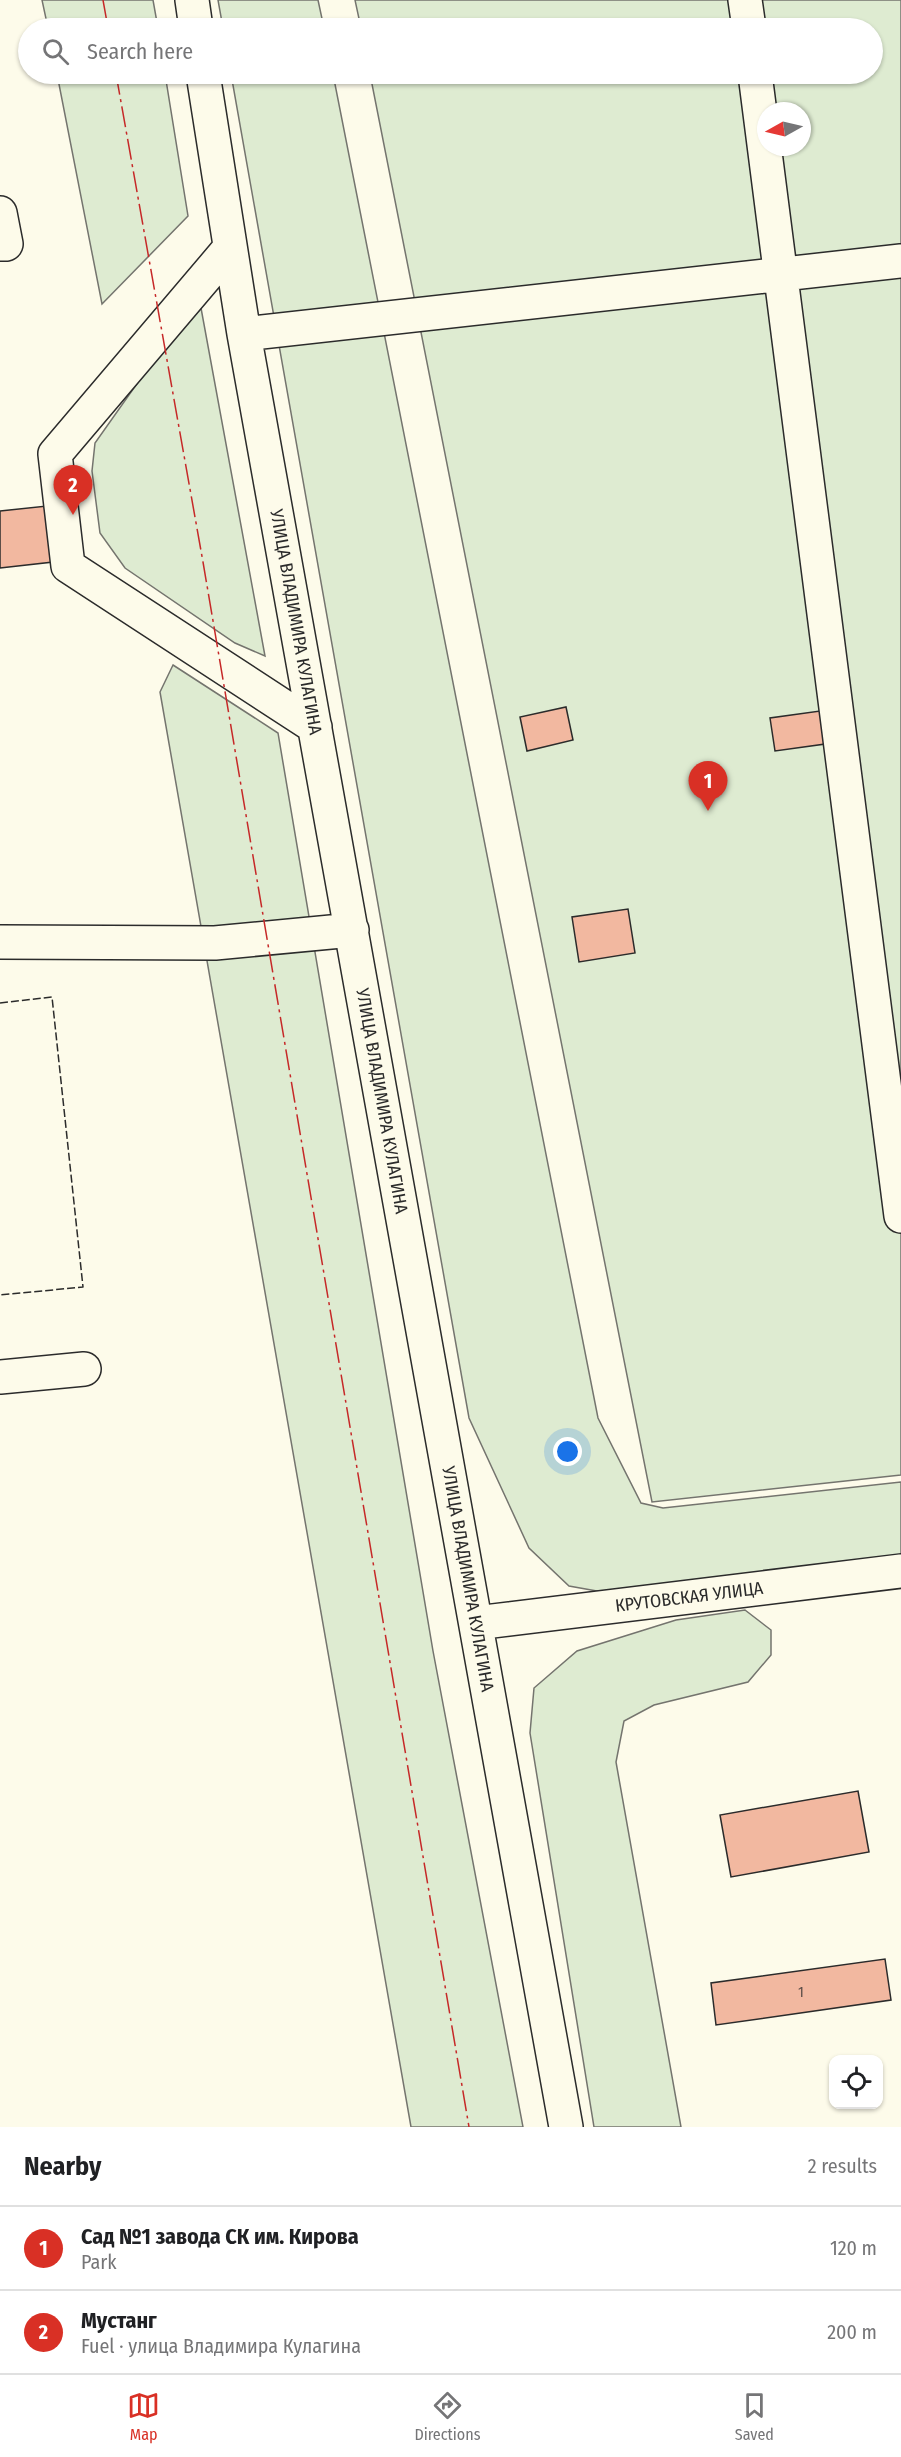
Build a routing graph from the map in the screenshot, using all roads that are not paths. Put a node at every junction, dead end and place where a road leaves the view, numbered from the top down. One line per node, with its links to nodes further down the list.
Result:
1 (192, 0): 3 (street)
2 (745, 0): 4 (street)
3 (195, 18)
4 (748, 18)
5 (204, 84): 9 (street, УЛИЦА ВЛАДИМИРА КУЛАГИНА)
6 (755, 84): 11 (street)
7 (0, 213): 8 (street)
8 (0, 244)
9 (229, 249): 12 (street, УЛИЦА ВЛАДИМИРА КУЛАГИНА); 13 (street)
10 (901, 261): 11 (street)
11 (780, 275): 12 (street); 16 (street)
12 (244, 334): 13 (street, УЛИЦА ВЛАДИМИРА КУЛАГИНА)
13 (315, 727): 14 (street, УЛИЦА ВЛАДИМИРА КУЛАГИНА)
14 (352, 930): 15 (street); 20 (street, УЛИЦА ВЛАДИМИРА КУЛАГИНА)
15 (0, 942)
16 (901, 1216)
17 (84, 1369): 18 (street)
18 (0, 1377)
19 (901, 1571): 20 (street, КРУТОВСКАЯ УЛИЦА)
20 (476, 1623): 21 (street, УЛИЦА ВЛАДИМИРА КУЛАГИНА)
21 (566, 2127)

